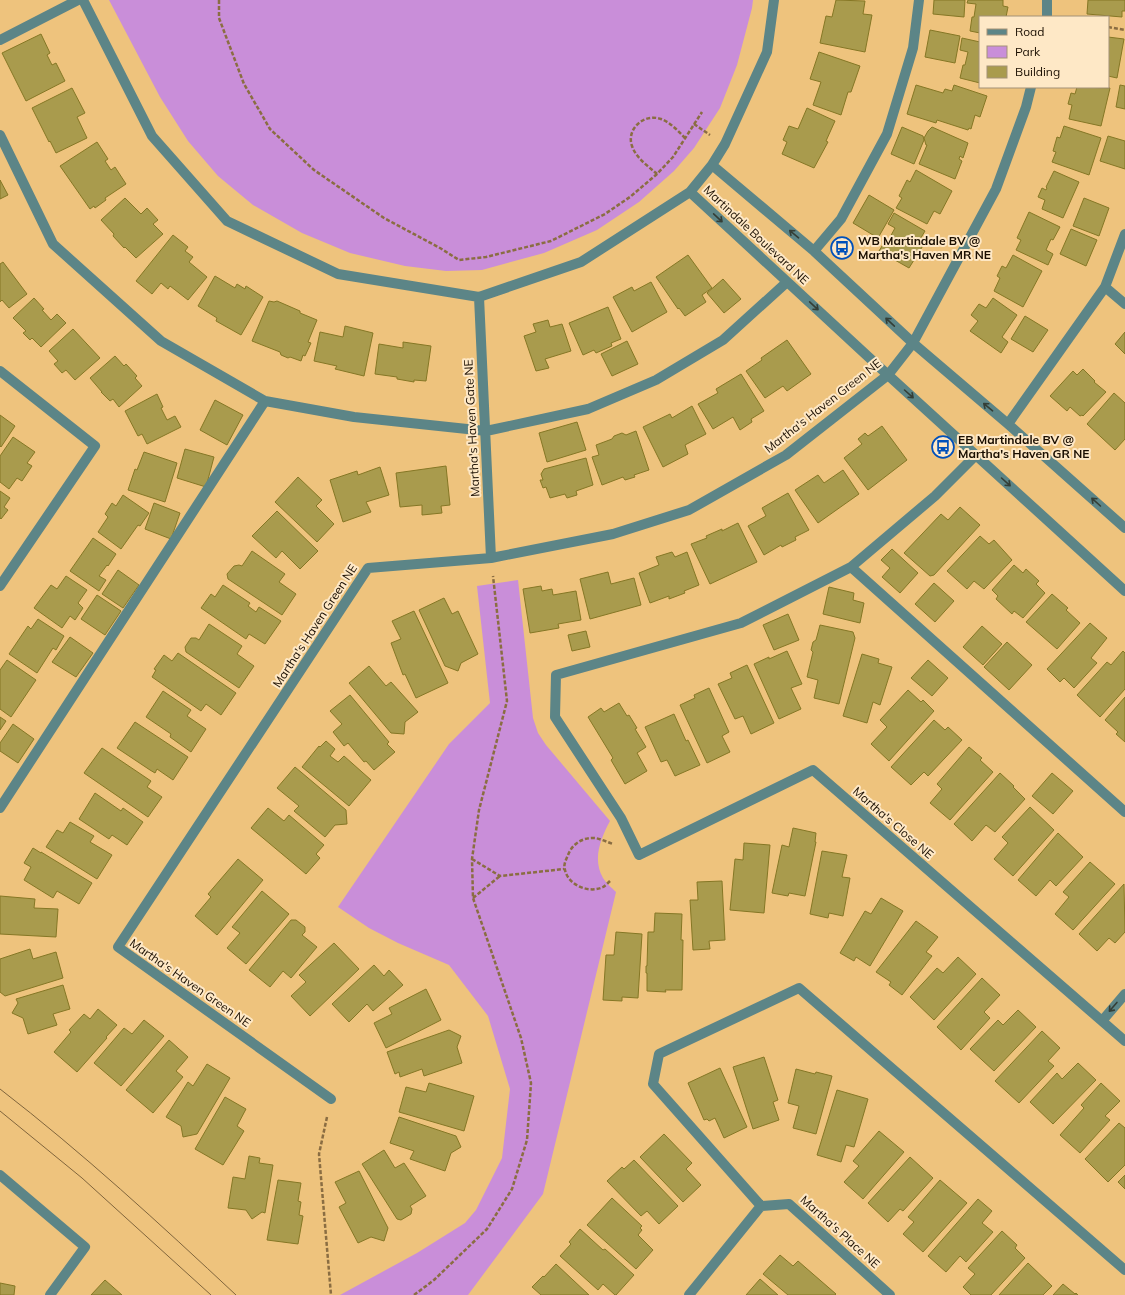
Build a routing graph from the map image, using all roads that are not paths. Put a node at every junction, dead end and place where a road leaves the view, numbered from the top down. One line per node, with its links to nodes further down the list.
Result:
1 (78, 0): 7 (street)
2 (83, 0): 16 (street, Martindale Boulevard NE)
3 (774, 0): 10 (street)
4 (919, 0): 13 (street)
5 (1047, 0): 6 (street)
6 (1047, 16)
7 (0, 40)
8 (1031, 88): 18 (street, Martha's Haven Green NE)
9 (0, 135): 21 (street)
10 (712, 165): 11 (street); 13 (street, Martindale Boulevard NE, one-way to 10)
11 (690, 192): 14 (street, Martindale Boulevard NE, one-way to 14); 16 (street, Martindale Boulevard NE)
12 (1125, 234): 15 (street)
13 (814, 252): 18 (street, Martindale Boulevard NE, one-way to 13)
14 (787, 282): 20 (street, Martindale Boulevard NE, one-way to 20); 23 (street)
15 (1105, 287): 17 (street); 22 (street)
16 (479, 297): 23 (street, Martha's Haven Gate NE)
17 (1125, 304)
18 (913, 343): 20 (street, Martha's Haven Green NE); 22 (street, Martindale Boulevard NE, one-way to 18)
19 (0, 371): 28 (street)
20 (888, 375): 24 (street, Martindale Boulevard NE, one-way to 24); 26 (street, Martha's Haven Green NE)
21 (265, 401): 23 (street); 30 (street)
22 (1008, 424): 25 (street, Martindale Boulevard NE, one-way to 22)
23 (486, 431): 26 (street, Martha's Haven Gate NE)
24 (976, 455): 27 (street); 29 (street, Martindale Boulevard NE, one-way to 29)
25 (1125, 528)
26 (491, 558): 35 (street, Martha's Haven Green NE)
27 (851, 567): 31 (street); 33 (street, Martha's Close NE)
28 (0, 586)
29 (1125, 591)
30 (0, 808)
31 (1125, 812)
32 (1125, 994): 33 (street, one-way to 33)
33 (1102, 1021): 34 (street, Martha's Close NE)
34 (1125, 1041)
35 (331, 1099)
36 (0, 1176): 39 (street)
37 (761, 1206): 38 (street); 40 (street); 41 (street, Martha's Place NE)
38 (1125, 1270)
39 (50, 1295)
40 (689, 1295)
41 (890, 1295)

